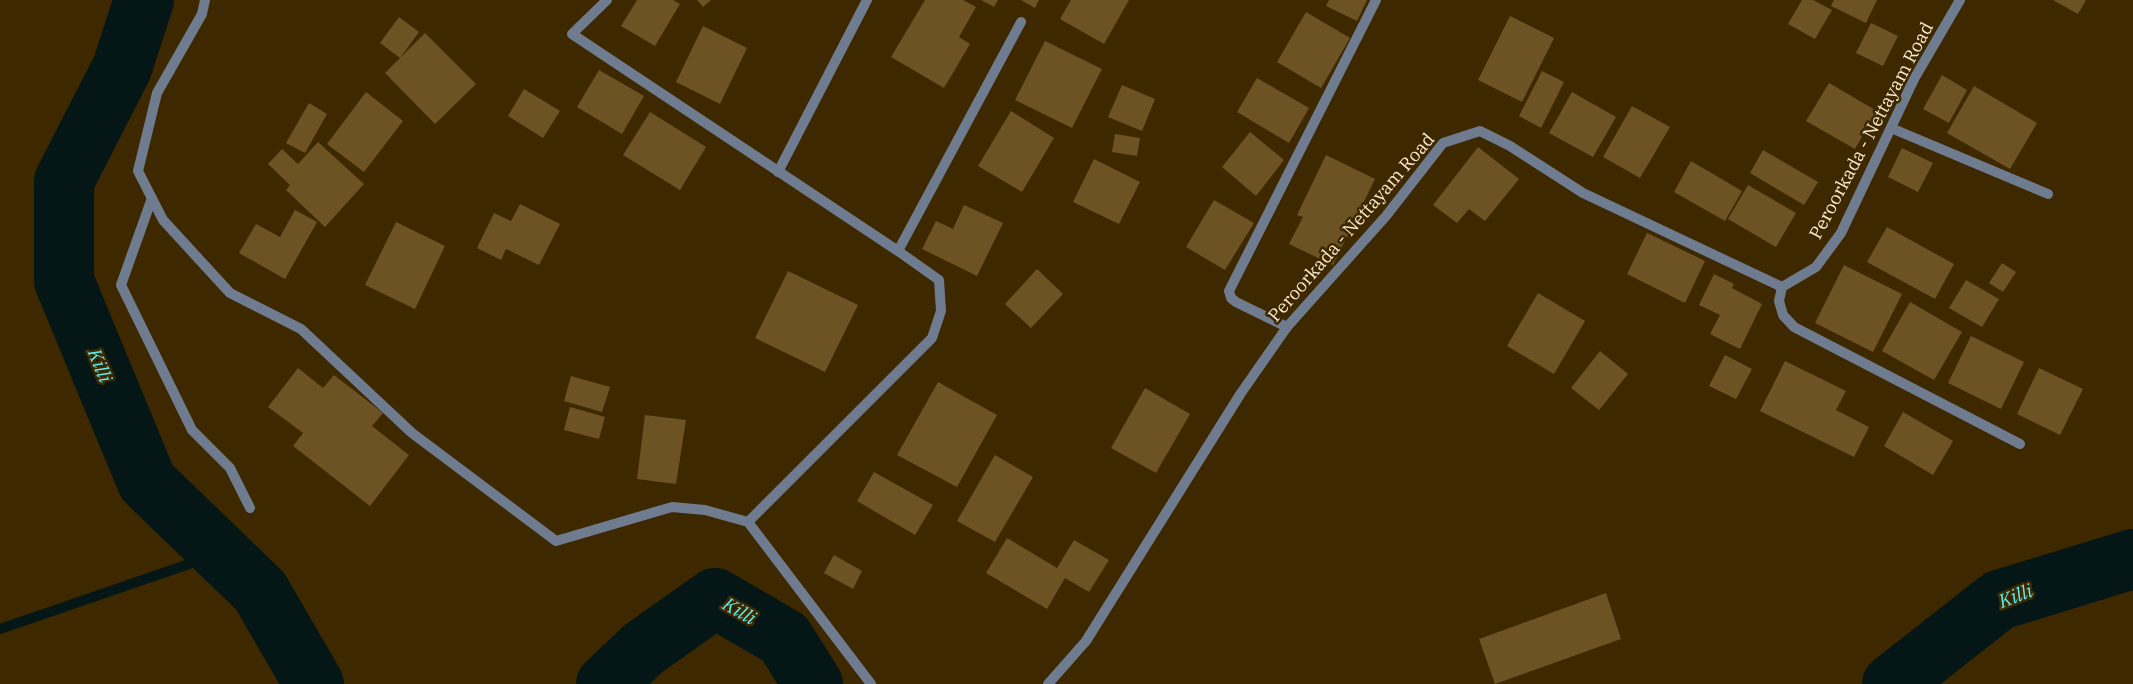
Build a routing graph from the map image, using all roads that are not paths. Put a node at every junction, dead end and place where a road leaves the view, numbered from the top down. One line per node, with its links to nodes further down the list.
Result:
1 (205, 0): 10 (street)
2 (607, 0): 8 (street)
3 (867, 0): 8 (street)
4 (1376, 0): 13 (street)
5 (1960, 0): 7 (street, Peroorkada - Nettayam Road)
6 (1021, 22): 11 (street)
7 (1892, 128): 9 (street); 12 (street, Peroorkada - Nettayam Road)
8 (778, 172): 11 (street)
9 (2048, 194)
10 (152, 198): 15 (street); 16 (street)
11 (898, 251): 16 (street)
12 (1782, 287): 13 (street, Peroorkada - Nettayam Road); 14 (street)
13 (1286, 327): 18 (street, Peroorkada - Nettayam Road)
14 (2020, 444)
15 (250, 508)
16 (748, 522): 17 (street)
17 (871, 684)
18 (1048, 684)

